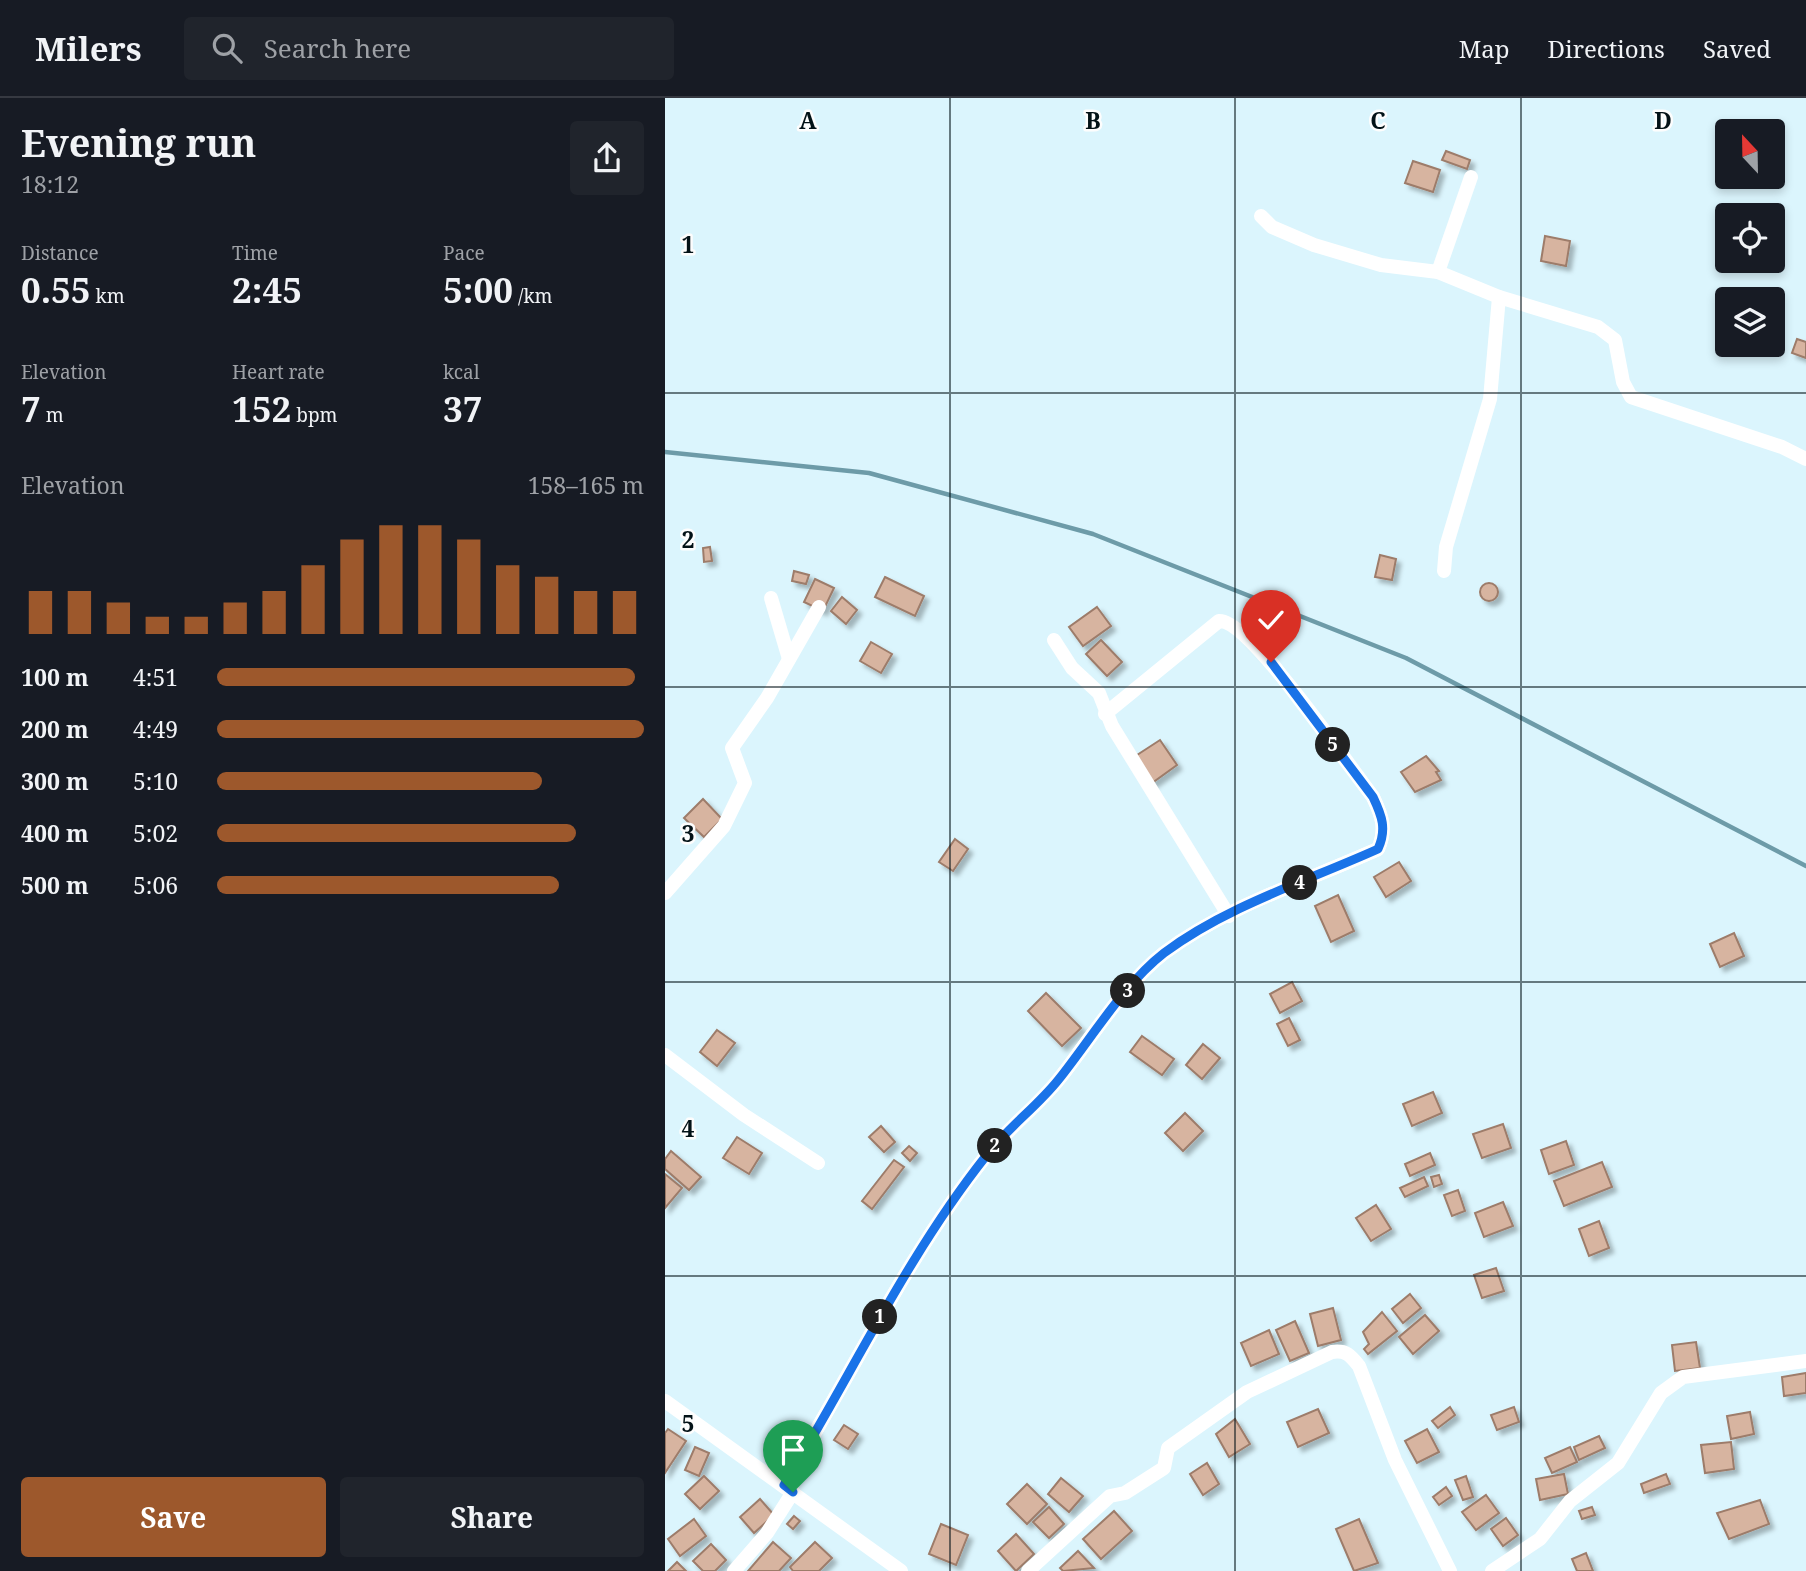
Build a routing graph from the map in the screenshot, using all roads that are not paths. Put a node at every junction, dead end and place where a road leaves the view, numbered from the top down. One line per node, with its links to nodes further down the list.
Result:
1 (1471, 177): 3 (street)
2 (1261, 216): 3 (street)
3 (1438, 272): 4 (street)
4 (1499, 297): 5 (street); 6 (street)
5 (1806, 460)
6 (1444, 571)
7 (771, 598): 10 (street)
8 (819, 607): 10 (street)
9 (1054, 640): 11 (street)
10 (789, 659): 12 (street)
11 (1105, 714): 13 (street); 13 (street)
12 (665, 893)
13 (1229, 916): 18 (street)
14 (665, 1055): 15 (street)
15 (818, 1163)
16 (1806, 1361): 23 (street)
17 (665, 1401): 18 (street)
18 (789, 1488): 19 (street); 20 (street)
19 (734, 1571)
20 (901, 1571)
21 (1028, 1571): 22 (street)
22 (1450, 1571)
23 (1492, 1571)

